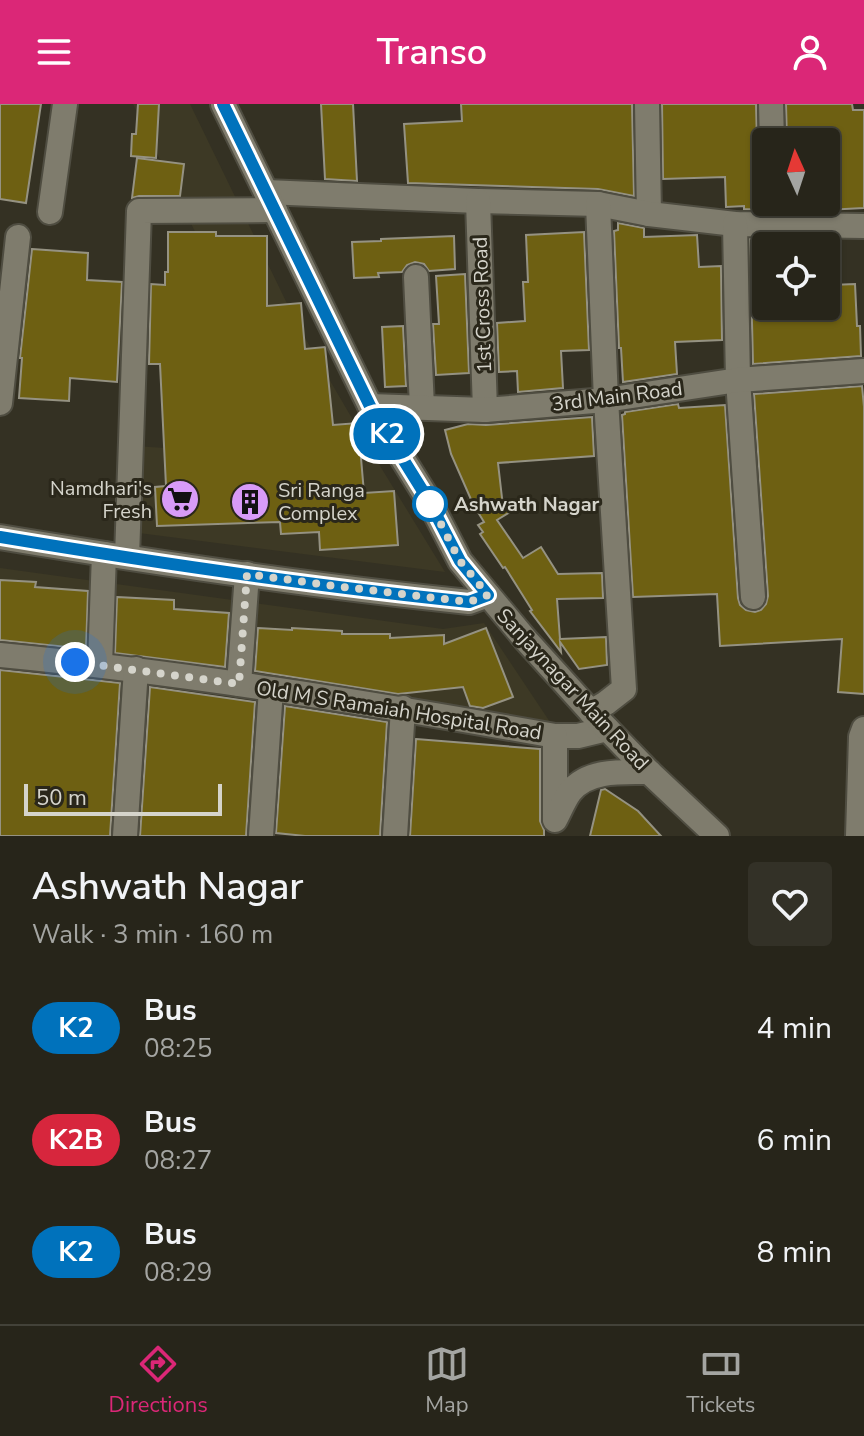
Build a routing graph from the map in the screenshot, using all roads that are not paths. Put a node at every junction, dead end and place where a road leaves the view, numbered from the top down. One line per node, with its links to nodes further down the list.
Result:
1 (65, 104): 9 (street)
2 (223, 104): 6 (street, Sanjaynagar Main Road)
3 (647, 104): 10 (street)
4 (771, 104): 5 (street)
5 (772, 128)
6 (270, 201): 7 (street); 21 (street, Sanjaynagar Main Road); 25 (street)
7 (478, 201): 8 (street); 23 (street, 1st Cross Road)
8 (598, 204): 10 (street); 19 (street)
9 (50, 212)
10 (649, 214): 13 (street)
11 (765, 216): 13 (street)
12 (796, 216): 14 (street)
13 (735, 224): 18 (street)
14 (864, 226)
15 (18, 237): 20 (street)
16 (416, 277): 22 (street)
17 (864, 371): 18 (street, 3rd Main Road)
18 (738, 380): 19 (street, 3rd Main Road); 28 (street)
19 (606, 400): 23 (street, 3rd Main Road); 35 (street)
20 (0, 403)
21 (370, 406): 22 (street, 3rd Main Road); 27 (street, Sanjaynagar Main Road)
22 (422, 407): 23 (street, 3rd Main Road)
23 (485, 410)
24 (0, 537): 25 (street)
25 (115, 556): 26 (street); 30 (street)
26 (247, 574): 27 (street); 32 (street)
27 (488, 595): 35 (street, Sanjaynagar Main Road)
28 (753, 597)
29 (0, 655): 30 (street, Old M S Ramaiah Hospital Road)
30 (100, 665): 31 (street, Old M S Ramaiah Hospital Road)
31 (136, 669): 32 (street, Old M S Ramaiah Hospital Road); 40 (street)
32 (239, 684): 33 (street, Old M S Ramaiah Hospital Road)
33 (271, 689): 34 (street, Old M S Ramaiah Hospital Road); 41 (street)
34 (403, 708): 37 (street, Old M S Ramaiah Hospital Road); 42 (street)
35 (599, 720): 37 (street, Old M S Ramaiah Hospital Road); 38 (street, Sanjaynagar Main Road)
36 (863, 733): 44 (street)
37 (555, 736): 39 (street)
38 (649, 772): 39 (street); 43 (street, Sanjaynagar Main Road)
39 (554, 828)
40 (125, 836)
41 (261, 836)
42 (395, 836)
43 (717, 836)
44 (858, 836)

